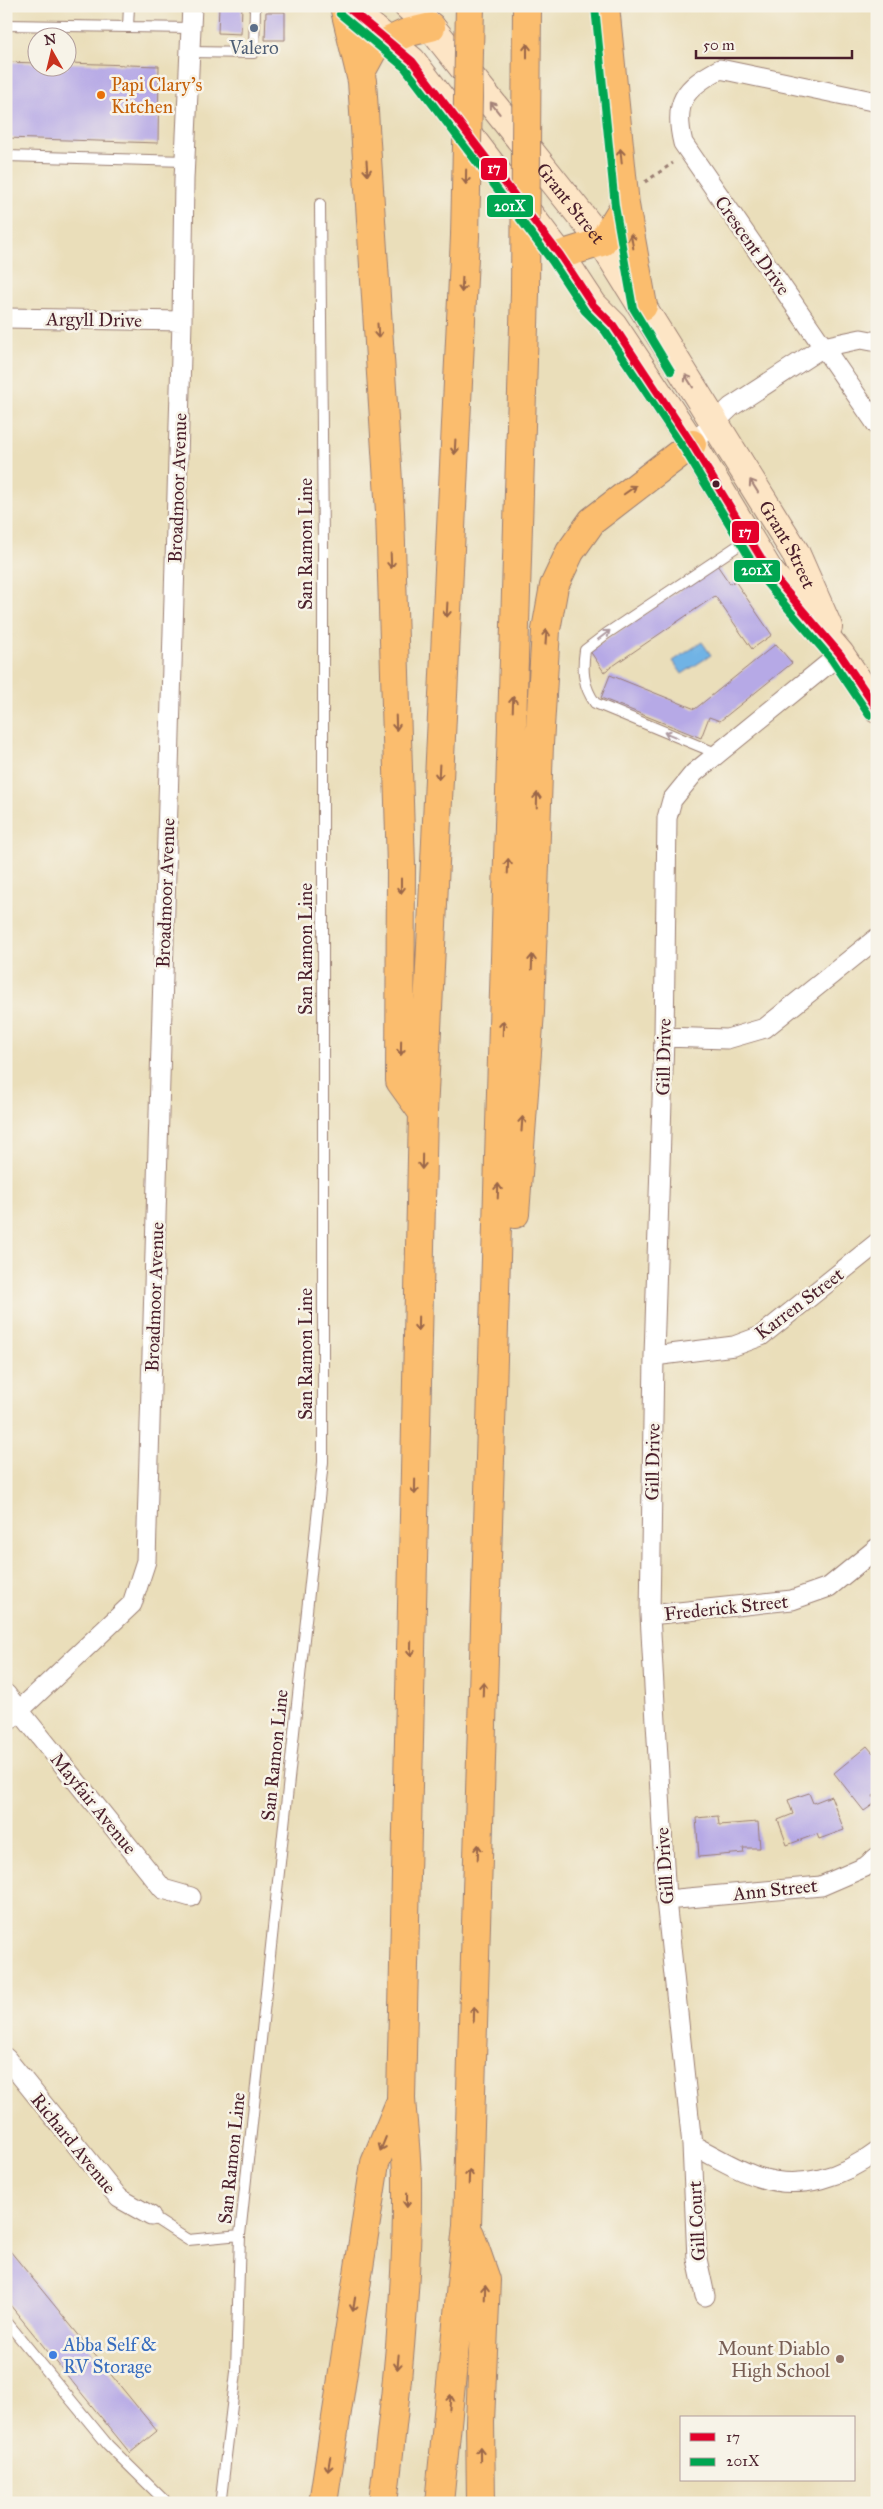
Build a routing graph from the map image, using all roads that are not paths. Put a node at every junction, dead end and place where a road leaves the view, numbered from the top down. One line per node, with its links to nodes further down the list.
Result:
1 (129, 6): 10 (lane)
2 (192, 6): 12 (street, Broadmoor Avenue)
3 (255, 6): 14 (lane)
4 (345, 6): 13 (street, Grant Street); 15 (highway)
5 (408, 6): 11 (street, Grant Street)
6 (470, 6): 37 (highway, one-way to 37, bridge)
7 (527, 6): 39 (highway, one-way to 7, bridge)
8 (605, 6): 19 (highway, one-way to 8)
9 (6, 25): 10 (lane)
10 (128, 27): 12 (lane)
11 (431, 27): 13 (highway); 21 (street, Grant Street, one-way to 11)
12 (190, 28): 14 (street, Broadmoor Avenue)
13 (388, 41): 15 (highway); 22 (street, Grant Street)
14 (190, 52): 18 (street, Broadmoor Avenue)
15 (361, 72): 37 (highway, one-way to 37)
16 (877, 102): 27 (street, Crescent Drive)
17 (6, 156): 18 (lane)
18 (185, 161): 25 (street, Broadmoor Avenue)
19 (625, 197): 21 (highway); 23 (highway, one-way to 19)
20 (320, 204): 54 (lane, San Ramon Line)
21 (602, 242): 22 (highway); 23 (street, Grant Street)
22 (560, 255): 30 (street, Grant Street)
23 (643, 306): 28 (street, Grant Street, one-way to 23)
24 (6, 318): 25 (street, Argyll Drive)
25 (182, 321): 44 (street, Broadmoor Avenue)
26 (877, 342): 27 (street)
27 (823, 347): 28 (street); 29 (street, Crescent Drive)
28 (715, 422): 30 (street); 32 (street, Grant Street, one-way to 28)
29 (877, 425)
30 (692, 444): 31 (street, Grant Street); 39 (highway, one-way to 30)
31 (749, 539): 32 (street, Grant Street); 34 (lane, one-way to 31)
32 (840, 654): 33 (street, Grant Street); 34 (street, Gill Drive)
33 (877, 709)
34 (716, 753): 36 (street, Gill Drive)
35 (877, 938): 36 (street)
36 (664, 1037): 40 (street, Gill Drive)
37 (423, 1113): 49 (highway, one-way to 49)
38 (877, 1243): 40 (street, Karren Street)
39 (494, 1327): 53 (highway, one-way to 39)
40 (654, 1356): 42 (street, Gill Drive)
41 (877, 1548): 42 (street, Frederick Street)
42 (650, 1615): 47 (street, Gill Drive)
43 (6, 1694): 44 (street, Mayfair Avenue)
44 (13, 1717): 46 (street, Mayfair Avenue)
45 (877, 1857): 47 (street, Ann Street)
46 (191, 1897)
47 (666, 1900): 50 (street, Gill Drive)
48 (6, 2058): 52 (street, Richard Avenue)
49 (401, 2099): 59 (highway, one-way to 59); 60 (highway, one-way to 60)
50 (692, 2145): 51 (street); 55 (street, Gill Court)
51 (877, 2151)
52 (151, 2216): 54 (lane)
53 (467, 2225): 61 (highway, one-way to 53); 62 (highway, one-way to 53)
54 (240, 2235): 57 (lane, San Ramon Line)
55 (705, 2296)
56 (6, 2321): 58 (lane)
57 (221, 2498)
58 (167, 2503)
59 (323, 2503)
60 (383, 2503)
61 (439, 2503)
62 (481, 2503)

